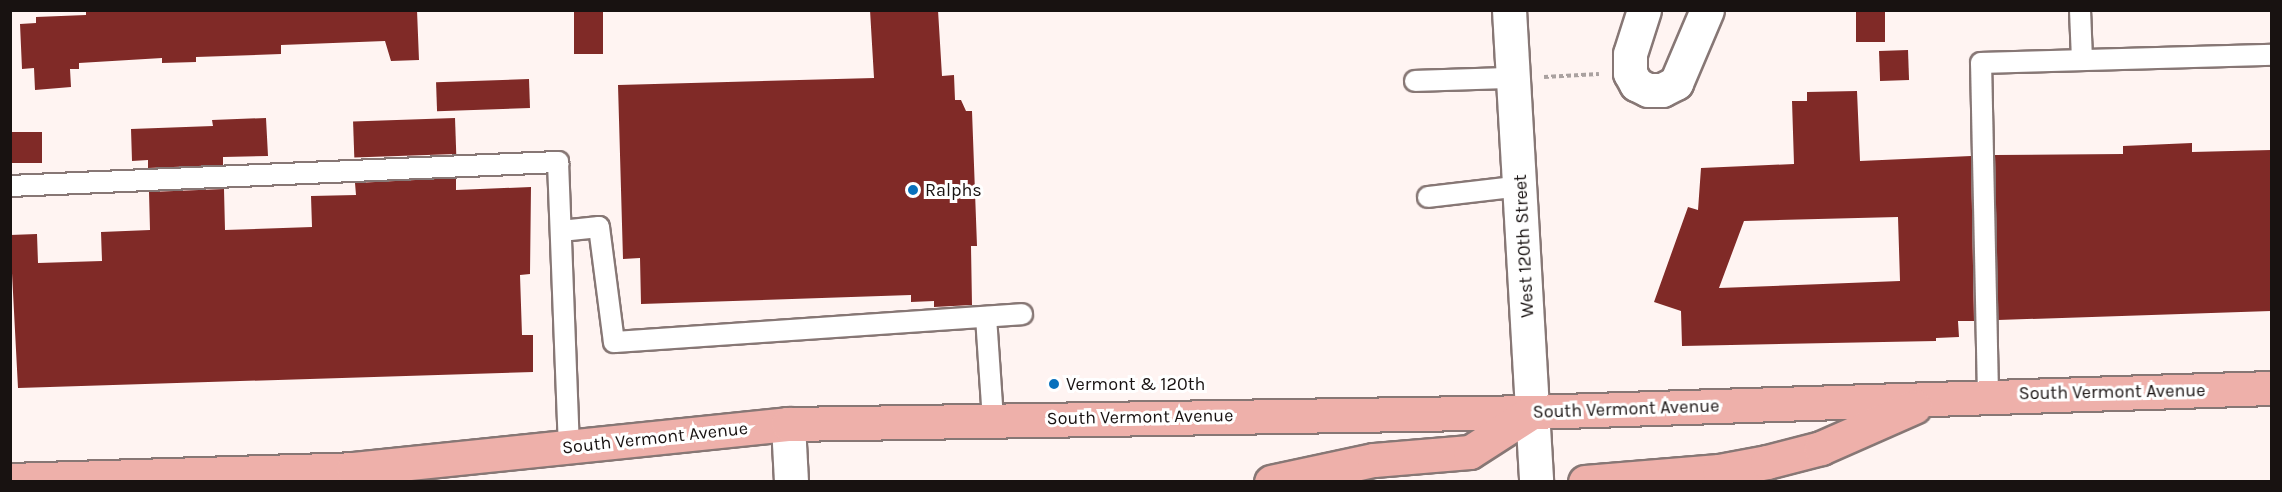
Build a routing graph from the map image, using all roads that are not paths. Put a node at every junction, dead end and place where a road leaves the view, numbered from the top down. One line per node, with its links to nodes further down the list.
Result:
1 (1509, 10): 7 (street, West 120th Street)
2 (1644, 10): 3 (street)
3 (1707, 10)
4 (2080, 10): 6 (lane)
5 (2271, 55): 6 (lane)
6 (2082, 60): 16 (lane)
7 (1513, 78): 8 (lane); 10 (street, West 120th Street)
8 (1415, 81)
9 (10, 186): 12 (lane)
10 (1521, 186): 11 (lane); 18 (street, West 120th Street)
11 (1428, 196)
12 (561, 231): 14 (lane); 21 (lane)
13 (1022, 314): 14 (lane)
14 (986, 317): 19 (lane)
15 (2271, 388): 16 (main road, South Vermont Avenue)
16 (1988, 395): 17 (main road, South Vermont Avenue)
17 (1929, 400): 18 (main road, South Vermont Avenue); 26 (main road)
18 (1532, 412): 19 (main road, South Vermont Avenue); 24 (main road); 25 (street, West 120th Street)
19 (993, 420): 20 (main road, South Vermont Avenue)
20 (788, 424): 21 (main road, South Vermont Avenue); 23 (street)
21 (570, 447): 22 (main road, South Vermont Avenue)
22 (10, 480)
23 (790, 482)
24 (1271, 482)
25 (1536, 482)
26 (1585, 482)

